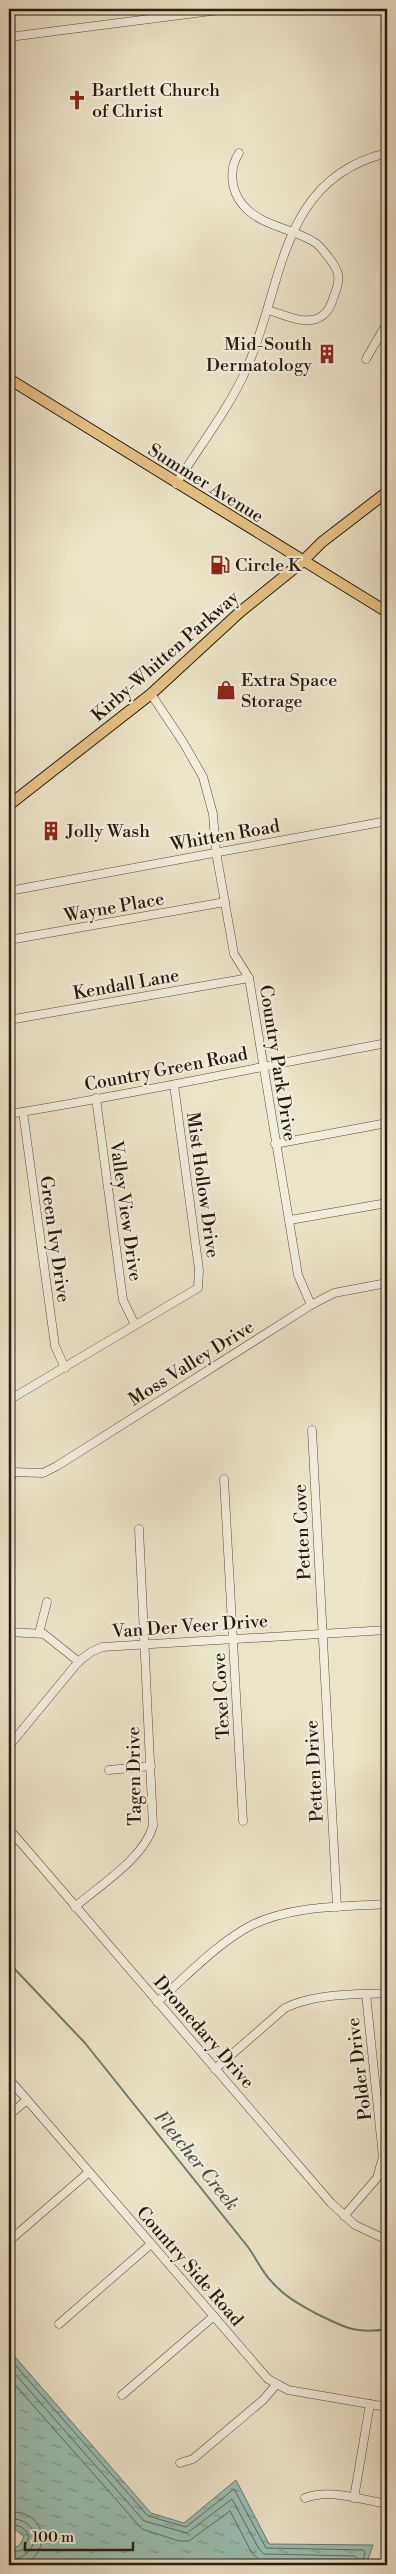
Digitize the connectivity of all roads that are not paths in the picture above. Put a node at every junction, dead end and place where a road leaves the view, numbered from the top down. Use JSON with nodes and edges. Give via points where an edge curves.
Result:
{"nodes":[{"id":1,"x":227,"y":9,"type":"edge"},
{"id":2,"x":9,"y":37,"type":"edge"},
{"id":3,"x":239,"y":153,"type":"dead end"},
{"id":4,"x":387,"y":153,"type":"edge"},
{"id":5,"x":292,"y":232,"type":"junction"},
{"id":6,"x":268,"y":310,"type":"junction"},
{"id":7,"x":387,"y":323,"type":"edge"},
{"id":8,"x":366,"y":359,"type":"dead end"},
{"id":9,"x":9,"y":378,"type":"edge"},
{"id":10,"x":176,"y":484,"type":"junction"},
{"id":11,"x":387,"y":492,"type":"edge"},
{"id":12,"x":302,"y":562,"type":"junction"},
{"id":13,"x":387,"y":612,"type":"edge"},
{"id":14,"x":151,"y":694,"type":"junction"},
{"id":15,"x":9,"y":805,"type":"edge"},
{"id":16,"x":387,"y":821,"type":"edge"},
{"id":17,"x":216,"y":852,"type":"junction"},
{"id":18,"x":9,"y":891,"type":"edge"},
{"id":19,"x":225,"y":902,"type":"junction"},
{"id":20,"x":9,"y":940,"type":"edge"},
{"id":21,"x":248,"y":978,"type":"junction"},
{"id":22,"x":9,"y":1020,"type":"edge"},
{"id":23,"x":387,"y":1043,"type":"edge"},
{"id":24,"x":264,"y":1065,"type":"junction"},
{"id":25,"x":174,"y":1086,"type":"junction"},
{"id":26,"x":96,"y":1098,"type":"junction"},
{"id":27,"x":23,"y":1112,"type":"junction"},
{"id":28,"x":9,"y":1114,"type":"edge"},
{"id":29,"x":387,"y":1123,"type":"edge"},
{"id":30,"x":275,"y":1144,"type":"junction"},
{"id":31,"x":387,"y":1203,"type":"edge"},
{"id":32,"x":290,"y":1220,"type":"junction"},
{"id":33,"x":387,"y":1283,"type":"edge"},
{"id":34,"x":311,"y":1305,"type":"junction"},
{"id":35,"x":135,"y":1325,"type":"junction"},
{"id":36,"x":65,"y":1368,"type":"junction"},
{"id":37,"x":9,"y":1400,"type":"edge"},
{"id":38,"x":312,"y":1430,"type":"dead end"},
{"id":39,"x":11,"y":1470,"type":"edge"},
{"id":40,"x":224,"y":1479,"type":"dead end"},
{"id":41,"x":9,"y":1482,"type":"edge"},
{"id":42,"x":139,"y":1529,"type":"dead end"},
{"id":43,"x":47,"y":1602,"type":"dead end"},
{"id":44,"x":387,"y":1630,"type":"edge"},
{"id":45,"x":9,"y":1632,"type":"edge"},
{"id":46,"x":39,"y":1633,"type":"junction"},
{"id":47,"x":322,"y":1633,"type":"junction"},
{"id":48,"x":233,"y":1638,"type":"junction"},
{"id":49,"x":145,"y":1643,"type":"junction"},
{"id":50,"x":79,"y":1662,"type":"junction"},
{"id":51,"x":12,"y":1736,"type":"edge"},
{"id":52,"x":9,"y":1746,"type":"edge"},
{"id":53,"x":151,"y":1766,"type":"junction"},
{"id":54,"x":109,"y":1770,"type":"dead end"},
{"id":55,"x":243,"y":1821,"type":"dead end"},
{"id":56,"x":9,"y":1829,"type":"edge"},
{"id":57,"x":387,"y":1904,"type":"edge"},
{"id":58,"x":76,"y":1907,"type":"junction"},
{"id":59,"x":337,"y":1907,"type":"junction"},
{"id":60,"x":387,"y":1993,"type":"edge"},
{"id":61,"x":366,"y":1994,"type":"junction"},
{"id":62,"x":157,"y":2002,"type":"junction"},
{"id":63,"x":215,"y":2069,"type":"junction"},
{"id":64,"x":9,"y":2079,"type":"edge"},
{"id":65,"x":27,"y":2100,"type":"junction"},
{"id":66,"x":9,"y":2115,"type":"edge"},
{"id":67,"x":89,"y":2172,"type":"junction"},
{"id":68,"x":344,"y":2216,"type":"junction"},
{"id":69,"x":387,"y":2240,"type":"edge"},
{"id":70,"x":9,"y":2241,"type":"edge"},
{"id":71,"x":151,"y":2244,"type":"junction"},
{"id":72,"x":214,"y":2316,"type":"junction"},
{"id":73,"x":59,"y":2324,"type":"dead end"},
{"id":74,"x":276,"y":2385,"type":"junction"},
{"id":75,"x":122,"y":2395,"type":"dead end"},
{"id":76,"x":370,"y":2404,"type":"junction"},
{"id":77,"x":387,"y":2407,"type":"edge"},
{"id":78,"x":180,"y":2462,"type":"dead end"},
{"id":79,"x":305,"y":2498,"type":"dead end"},
{"id":80,"x":354,"y":2498,"type":"junction"},
{"id":81,"x":387,"y":2504,"type":"edge"}],
"edges":[{"from":1,"to":2,"type":"street"},
{"from":3,"to":5,"type":"street","via":[[232,164],[232,176],[242,205],[255,216]]},
{"from":4,"to":5,"type":"street","via":[[361,161],[331,180],[312,198]]},
{"from":5,"to":6,"type":"street"},
{"from":5,"to":6,"type":"street","via":[[317,244],[335,265],[338,285],[330,308],[318,318],[301,320]]},
{"from":6,"to":10,"type":"street","via":[[245,372]]},
{"from":7,"to":8,"type":"street"},
{"from":9,"to":10,"type":"main road","name":"Summer Avenue"},
{"from":10,"to":12,"type":"main road","name":"Summer Avenue"},
{"from":11,"to":12,"type":"main road","name":"Kirby-Whitten Parkway","via":[[322,542]]},
{"from":12,"to":13,"type":"main road","name":"Summer Avenue"},
{"from":12,"to":14,"type":"main road","name":"Kirby-Whitten Parkway","via":[[240,612]]},
{"from":14,"to":15,"type":"main road","name":"Kirby-Whitten Parkway"},
{"from":14,"to":17,"type":"street","name":"Country Park Drive","via":[[203,777],[213,814]]},
{"from":16,"to":17,"type":"street","name":"Whitten Road"},
{"from":17,"to":18,"type":"street","name":"Whitten Road"},
{"from":17,"to":19,"type":"street","name":"Country Park Drive"},
{"from":19,"to":20,"type":"street","name":"Wayne Place"},
{"from":19,"to":21,"type":"street","name":"Country Park Drive","via":[[234,954]]},
{"from":21,"to":22,"type":"street","name":"Kendall Lane"},
{"from":21,"to":24,"type":"street","name":"Country Park Drive"},
{"from":23,"to":24,"type":"street","name":"Country Green Road"},
{"from":24,"to":25,"type":"street","name":"Country Green Road"},
{"from":24,"to":30,"type":"street","name":"Country Park Drive"},
{"from":25,"to":26,"type":"street","name":"Country Green Road"},
{"from":25,"to":35,"type":"street","name":"Mist Hollow Drive","via":[[199,1270],[198,1288]]},
{"from":26,"to":27,"type":"street","name":"Country Green Road"},
{"from":26,"to":35,"type":"street","name":"Valley View Drive","via":[[123,1300]]},
{"from":27,"to":28,"type":"street","name":"Country Green Road"},
{"from":27,"to":36,"type":"street","name":"Green Ivy Drive","via":[[55,1346]]},
{"from":29,"to":30,"type":"street"},
{"from":30,"to":32,"type":"street","name":"Country Park Drive"},
{"from":31,"to":32,"type":"street"},
{"from":32,"to":34,"type":"street","name":"Country Park Drive","via":[[298,1275]]},
{"from":33,"to":34,"type":"street","name":"Moss Valley Drive","via":[[334,1294]]},
{"from":34,"to":39,"type":"street","name":"Moss Valley Drive","via":[[57,1466],[43,1473]]},
{"from":35,"to":36,"type":"street"},
{"from":36,"to":37,"type":"street"},
{"from":38,"to":47,"type":"street","name":"Petten Cove"},
{"from":39,"to":41,"type":"street"},
{"from":40,"to":48,"type":"street","name":"Texel Cove"},
{"from":42,"to":49,"type":"street","name":"Tagen Drive"},
{"from":43,"to":46,"type":"street"},
{"from":44,"to":47,"type":"street","name":"Van Der Veer Drive"},
{"from":45,"to":46,"type":"street"},
{"from":46,"to":50,"type":"street","via":[[48,1636]]},
{"from":47,"to":48,"type":"street","name":"Van Der Veer Drive"},
{"from":47,"to":59,"type":"street","name":"Petten Drive"},
{"from":48,"to":49,"type":"street","name":"Van Der Veer Drive"},
{"from":48,"to":55,"type":"street","name":"Texel Cove"},
{"from":49,"to":50,"type":"street","name":"Van Der Veer Drive","via":[[102,1647]]},
{"from":49,"to":53,"type":"street","name":"Tagen Drive"},
{"from":50,"to":51,"type":"street","name":"Van Der Veer Drive"},
{"from":51,"to":52,"type":"street","name":"Van Der Veer Drive"},
{"from":53,"to":54,"type":"street"},
{"from":53,"to":58,"type":"street","name":"Tagen Drive","via":[[154,1819],[148,1839],[139,1852]]},
{"from":56,"to":58,"type":"street","name":"Dromedary Drive"},
{"from":57,"to":59,"type":"street"},
{"from":58,"to":62,"type":"street","name":"Dromedary Drive"},
{"from":59,"to":62,"type":"street","via":[[290,1912],[254,1925],[230,1939]]},
{"from":60,"to":61,"type":"street"},
{"from":61,"to":63,"type":"street","via":[[315,1998],[291,2006]]},
{"from":61,"to":68,"type":"street","name":"Polder Drive","via":[[383,2157],[377,2178]]},
{"from":62,"to":63,"type":"street","name":"Dromedary Drive"},
{"from":63,"to":68,"type":"street","name":"Dromedary Drive"},
{"from":64,"to":65,"type":"street","name":"Country Side Road"},
{"from":65,"to":66,"type":"street"},
{"from":65,"to":67,"type":"street","name":"Country Side Road"},
{"from":67,"to":70,"type":"street"},
{"from":67,"to":71,"type":"street","name":"Country Side Road"},
{"from":68,"to":69,"type":"street","name":"Dromedary Drive","via":[[366,2232]]},
{"from":71,"to":72,"type":"street","name":"Country Side Road"},
{"from":71,"to":73,"type":"street"},
{"from":72,"to":74,"type":"street","name":"Country Side Road"},
{"from":72,"to":75,"type":"street"},
{"from":74,"to":76,"type":"street","name":"Country Side Road","via":[[295,2392]]},
{"from":74,"to":78,"type":"street","via":[[263,2400],[193,2459]]},
{"from":76,"to":77,"type":"street","name":"Country Side Road"},
{"from":76,"to":80,"type":"street"},
{"from":79,"to":80,"type":"street","via":[[321,2494]]},
{"from":80,"to":81,"type":"street"}]}
